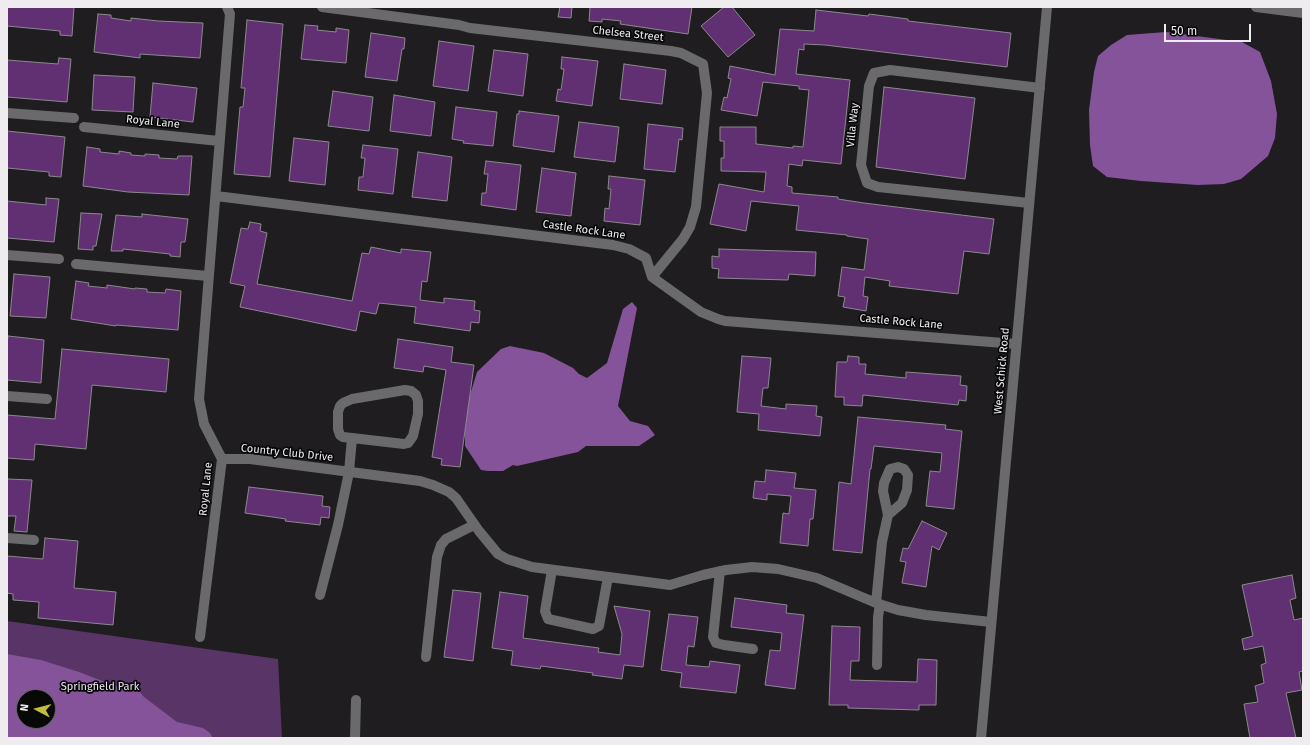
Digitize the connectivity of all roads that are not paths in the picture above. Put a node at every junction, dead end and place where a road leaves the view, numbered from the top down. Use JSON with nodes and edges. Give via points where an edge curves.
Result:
{"nodes":[{"id":1,"x":228,"y":7,"type":"edge"},
{"id":2,"x":322,"y":7,"type":"edge"},
{"id":3,"x":1047,"y":7,"type":"edge"},
{"id":4,"x":1256,"y":7,"type":"edge"},
{"id":5,"x":1303,"y":13,"type":"edge"},
{"id":6,"x":1040,"y":88,"type":"junction"},
{"id":7,"x":7,"y":113,"type":"edge"},
{"id":8,"x":74,"y":118,"type":"dead end"},
{"id":9,"x":84,"y":127,"type":"dead end"},
{"id":10,"x":219,"y":141,"type":"junction"},
{"id":11,"x":216,"y":196,"type":"junction"},
{"id":12,"x":1029,"y":203,"type":"junction"},
{"id":13,"x":7,"y":255,"type":"edge"},
{"id":14,"x":58,"y":259,"type":"dead end"},
{"id":15,"x":76,"y":264,"type":"dead end"},
{"id":16,"x":208,"y":276,"type":"junction"},
{"id":17,"x":652,"y":277,"type":"junction"},
{"id":18,"x":1016,"y":344,"type":"junction"},
{"id":19,"x":7,"y":396,"type":"edge"},
{"id":20,"x":46,"y":400,"type":"dead end"},
{"id":21,"x":352,"y":438,"type":"junction"},
{"id":22,"x":222,"y":459,"type":"junction"},
{"id":23,"x":349,"y":472,"type":"junction"},
{"id":24,"x":888,"y":515,"type":"dead end"},
{"id":25,"x":474,"y":525,"type":"junction"},
{"id":26,"x":7,"y":538,"type":"edge"},
{"id":27,"x":34,"y":540,"type":"dead end"},
{"id":28,"x":552,"y":570,"type":"junction"},
{"id":29,"x":720,"y":571,"type":"junction"},
{"id":30,"x":608,"y":577,"type":"junction"},
{"id":31,"x":320,"y":595,"type":"dead end"},
{"id":32,"x":878,"y":603,"type":"junction"},
{"id":33,"x":991,"y":622,"type":"junction"},
{"id":34,"x":200,"y":637,"type":"dead end"},
{"id":35,"x":753,"y":649,"type":"dead end"},
{"id":36,"x":426,"y":658,"type":"dead end"},
{"id":37,"x":877,"y":665,"type":"dead end"},
{"id":38,"x":356,"y":700,"type":"dead end"},
{"id":39,"x":355,"y":738,"type":"edge"},
{"id":40,"x":981,"y":738,"type":"edge"}],
"edges":[{"from":1,"to":10,"type":"street","name":"Royal Lane","via":[[230,14]]},
{"from":2,"to":17,"type":"street","name":"Chelsea Street","via":[[470,28],[671,51],[703,64],[707,94],[696,207],[683,239]]},
{"from":3,"to":6,"type":"street","name":"West Schick Road"},
{"from":4,"to":5,"type":"street"},
{"from":6,"to":12,"type":"street","name":"West Schick Road"},
{"from":6,"to":12,"type":"street","name":"Villa Way","via":[[890,70],[874,73],[869,86],[861,165],[867,183],[878,187]]},
{"from":7,"to":8,"type":"street"},
{"from":9,"to":10,"type":"street","name":"Royal Lane"},
{"from":10,"to":11,"type":"street","name":"Royal Lane"},
{"from":11,"to":16,"type":"street","name":"Royal Lane"},
{"from":11,"to":17,"type":"street","name":"Castle Rock Lane","via":[[613,245],[630,249],[646,258]]},
{"from":12,"to":18,"type":"street","name":"West Schick Road"},
{"from":13,"to":14,"type":"street"},
{"from":15,"to":16,"type":"street"},
{"from":16,"to":22,"type":"street","name":"Royal Lane","via":[[199,399],[204,424]]},
{"from":17,"to":18,"type":"street","name":"Castle Rock Lane","via":[[701,312],[725,321]]},
{"from":18,"to":33,"type":"street","name":"West Schick Road"},
{"from":19,"to":20,"type":"street"},
{"from":21,"to":21,"type":"street","name":"Country Club Drive","via":[[408,443],[413,436],[418,414],[416,395],[410,390],[405,390],[352,399],[343,403],[338,412],[338,429],[343,438]]},
{"from":21,"to":23,"type":"street"},
{"from":22,"to":23,"type":"street","name":"Country Club Drive","via":[[250,459]]},
{"from":22,"to":34,"type":"street","name":"Royal Lane"},
{"from":23,"to":25,"type":"street","name":"Country Club Drive","via":[[433,485],[456,498]]},
{"from":23,"to":31,"type":"street"},
{"from":24,"to":32,"type":"street","via":[[882,542]]},
{"from":25,"to":28,"type":"street","name":"Country Club Drive","via":[[498,554],[520,564]]},
{"from":25,"to":36,"type":"street","via":[[446,539],[441,545],[437,557]]},
{"from":26,"to":27,"type":"street"},
{"from":28,"to":30,"type":"street","name":"Country Club Drive"},
{"from":28,"to":30,"type":"street","via":[[545,611],[548,619],[593,629],[600,626]]},
{"from":29,"to":30,"type":"street","name":"Country Club Drive","via":[[670,585]]},
{"from":29,"to":32,"type":"street","name":"Country Club Drive","via":[[778,569],[817,578]]},
{"from":29,"to":35,"type":"street","via":[[713,637],[716,642],[724,645]]},
{"from":32,"to":33,"type":"street","name":"Country Club Drive","via":[[926,615]]},
{"from":32,"to":37,"type":"street"},
{"from":33,"to":40,"type":"street","name":"West Schick Road"},
{"from":38,"to":39,"type":"street"}]}
